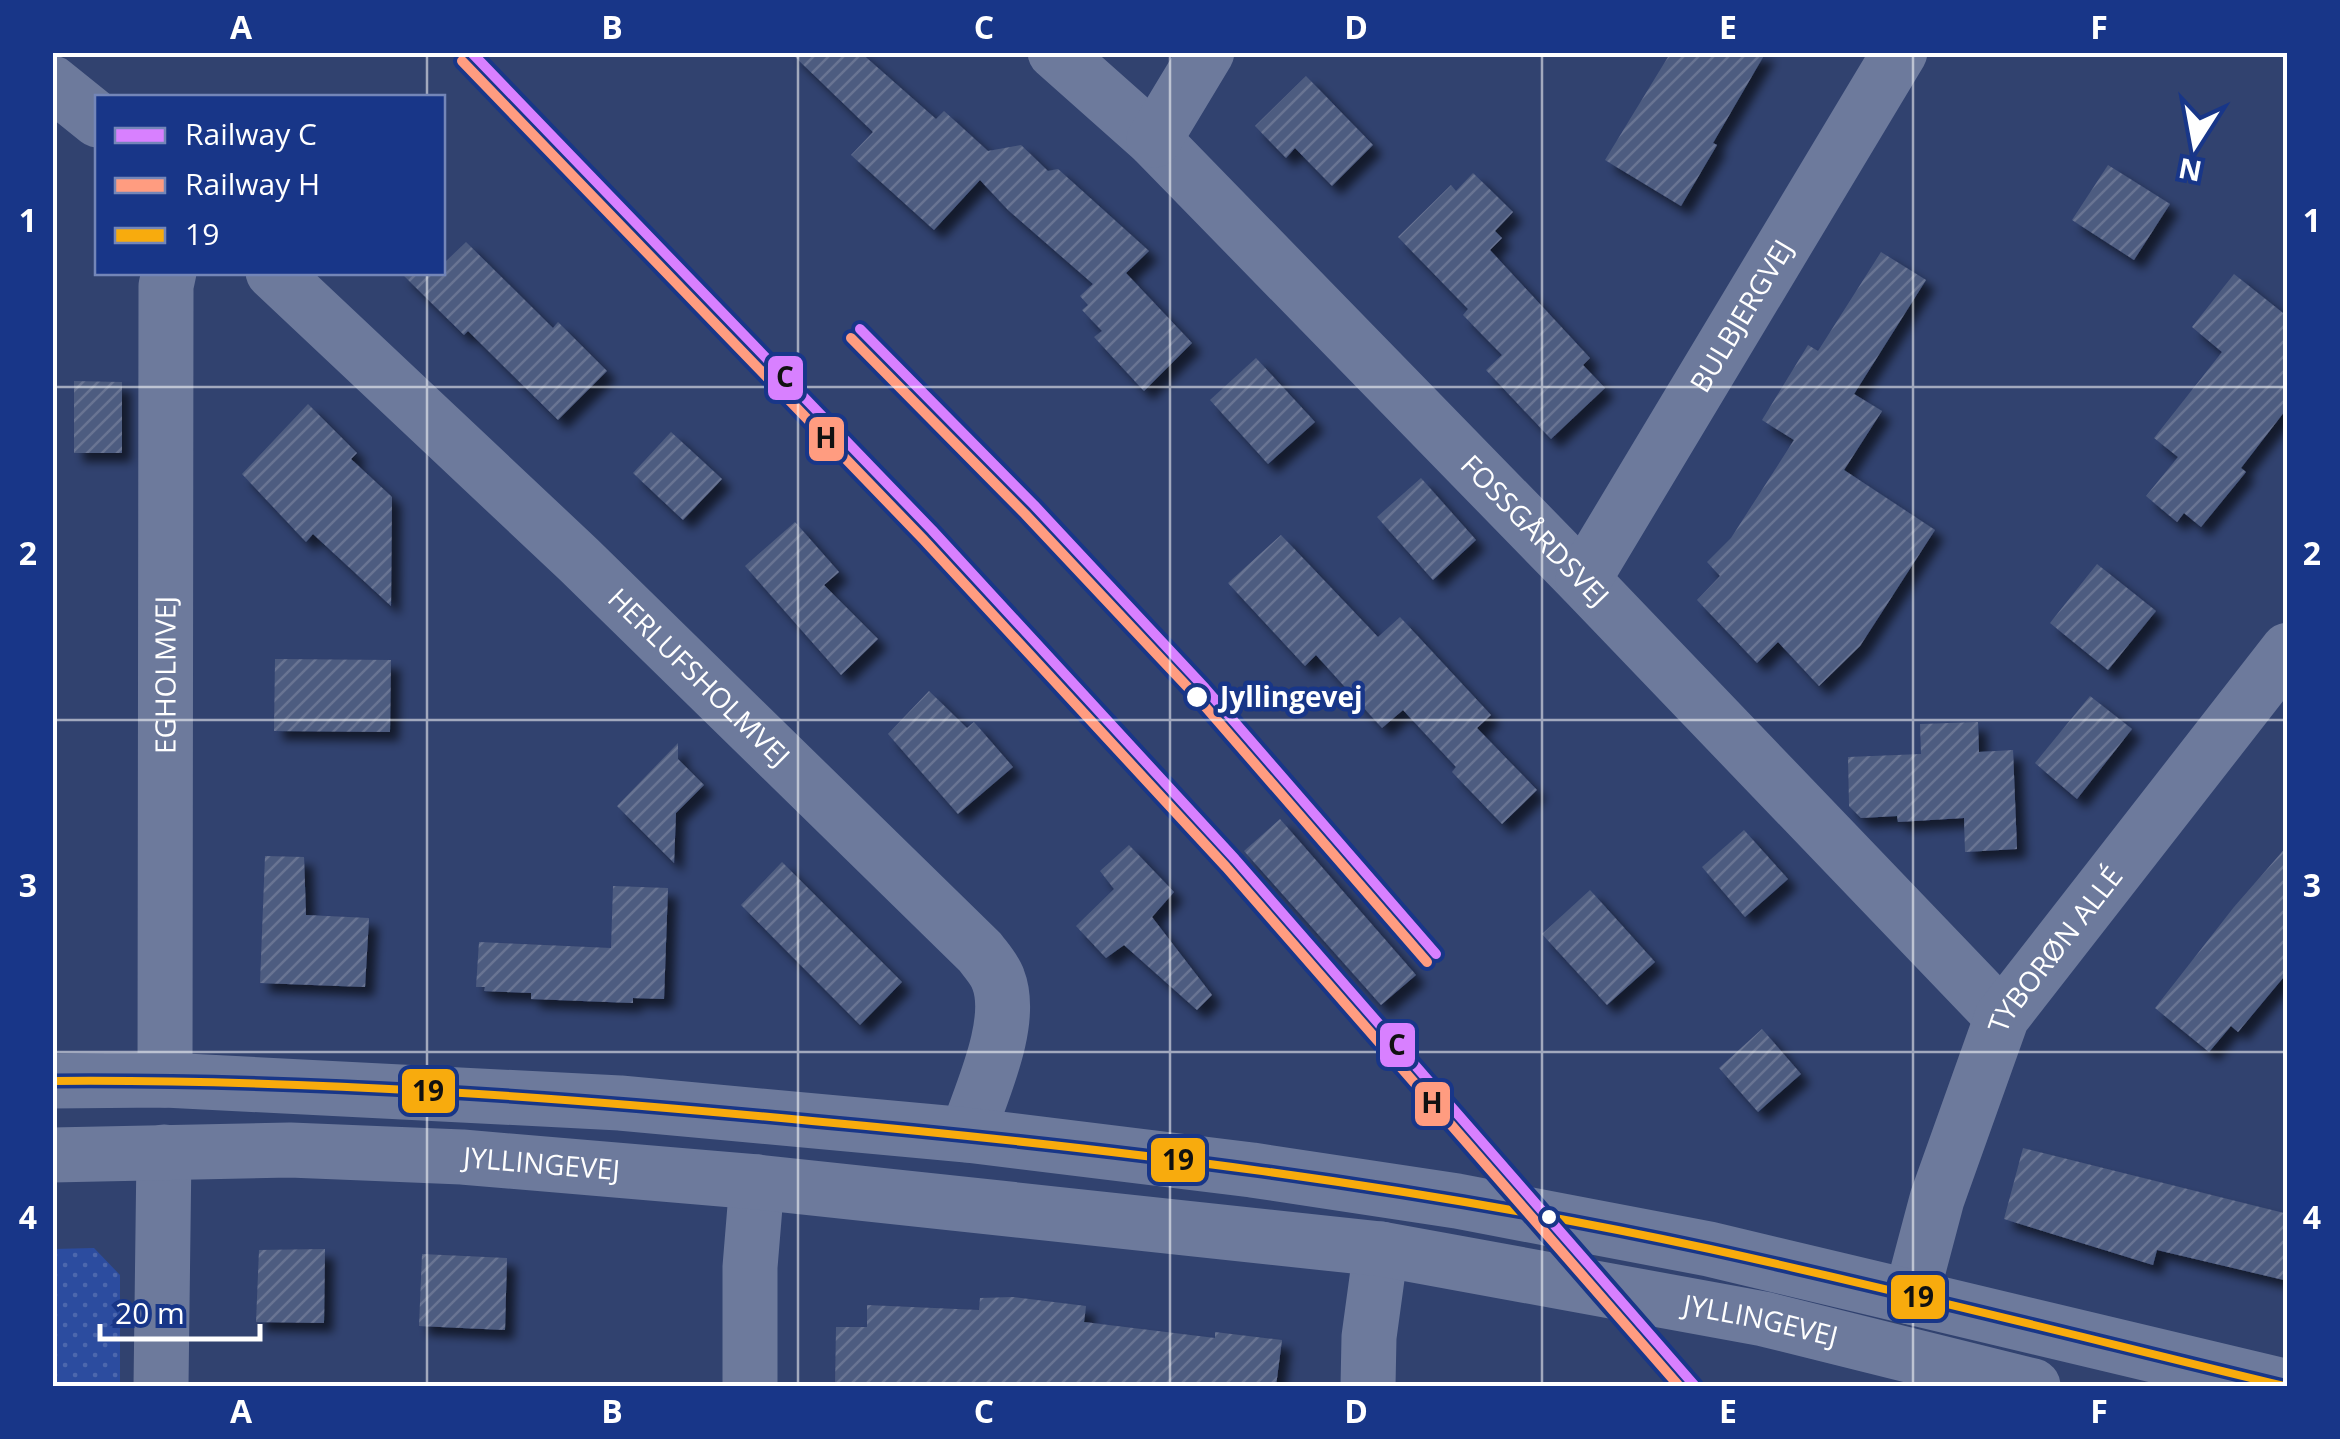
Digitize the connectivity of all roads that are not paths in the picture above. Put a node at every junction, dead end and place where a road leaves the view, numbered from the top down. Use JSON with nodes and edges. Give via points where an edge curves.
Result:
{"nodes":[{"id":1,"x":1055,"y":52,"type":"edge"},
{"id":2,"x":1207,"y":52,"type":"edge"},
{"id":3,"x":1900,"y":52,"type":"edge"},
{"id":4,"x":52,"y":83,"type":"edge"},
{"id":5,"x":95,"y":118,"type":"edge"},
{"id":6,"x":1154,"y":140,"type":"junction"},
{"id":7,"x":168,"y":275,"type":"edge"},
{"id":8,"x":276,"y":275,"type":"edge"},
{"id":9,"x":1583,"y":580,"type":"junction"},
{"id":10,"x":2288,"y":650,"type":"edge"},
{"id":11,"x":2002,"y":1017,"type":"junction"},
{"id":12,"x":166,"y":1080,"type":"junction"},
{"id":13,"x":52,"y":1081,"type":"edge"},
{"id":14,"x":966,"y":1135,"type":"junction"},
{"id":15,"x":164,"y":1152,"type":"junction"},
{"id":16,"x":52,"y":1155,"type":"edge"},
{"id":17,"x":758,"y":1182,"type":"junction"},
{"id":18,"x":1381,"y":1250,"type":"junction"},
{"id":19,"x":1911,"y":1297,"type":"junction"},
{"id":20,"x":161,"y":1386,"type":"edge"},
{"id":21,"x":750,"y":1386,"type":"edge"},
{"id":22,"x":1368,"y":1386,"type":"edge"},
{"id":23,"x":2033,"y":1386,"type":"edge"},
{"id":24,"x":2284,"y":1386,"type":"edge"}],
"edges":[{"from":1,"to":6,"type":"street","name":"FOSSGÅRDSVEJ"},
{"from":2,"to":6,"type":"street"},
{"from":3,"to":9,"type":"street","name":"BULBJERGVEJ"},
{"from":4,"to":5,"type":"street"},
{"from":6,"to":9,"type":"street","name":"FOSSGÅRDSVEJ"},
{"from":7,"to":12,"type":"street","name":"EGHOLMVEJ"},
{"from":8,"to":14,"type":"street","name":"HERLUFSHOLMVEJ","via":[[580,560],[980,952],[998,979],[1003,1010]]},
{"from":9,"to":11,"type":"street","name":"FOSSGÅRDSVEJ"},
{"from":10,"to":11,"type":"street","name":"TYBORØN ALLÉ"},
{"from":11,"to":19,"type":"street","name":"TYBORØN ALLÉ","via":[[1937,1199]]},
{"from":12,"to":13,"type":"street","name":"JYLLINGEVEJ"},
{"from":12,"to":14,"type":"street","name":"JYLLINGEVEJ","via":[[620,1103]]},
{"from":14,"to":19,"type":"street","name":"JYLLINGEVEJ","via":[[1457,1201],[1710,1248]]},
{"from":15,"to":16,"type":"street","name":"JYLLINGEVEJ"},
{"from":15,"to":17,"type":"street","name":"JYLLINGEVEJ","via":[[462,1157]]},
{"from":15,"to":20,"type":"street"},
{"from":17,"to":18,"type":"street","name":"JYLLINGEVEJ"},
{"from":17,"to":21,"type":"street"},
{"from":18,"to":22,"type":"street"},
{"from":18,"to":23,"type":"street","name":"JYLLINGEVEJ","via":[[1764,1318]]},
{"from":19,"to":24,"type":"street","name":"JYLLINGEVEJ"}]}
